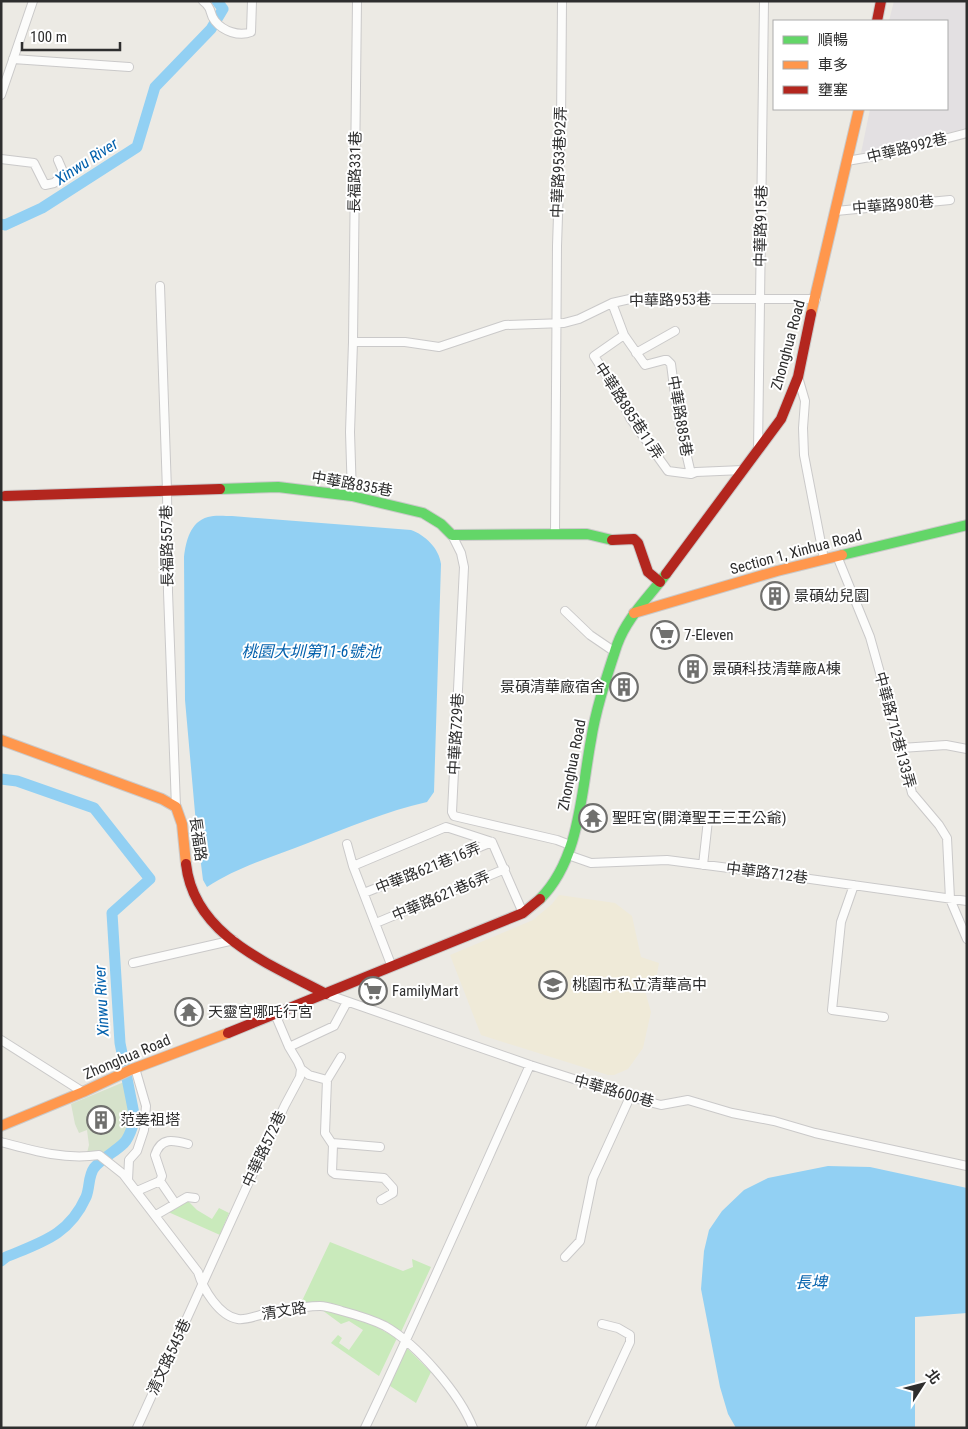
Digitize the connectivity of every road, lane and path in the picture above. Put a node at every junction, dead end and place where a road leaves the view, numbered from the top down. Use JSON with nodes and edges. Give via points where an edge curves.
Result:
{"nodes":[{"id":1,"x":34,"y":1,"type":"edge"},
{"id":2,"x":202,"y":1,"type":"edge"},
{"id":3,"x":252,"y":1,"type":"edge"},
{"id":4,"x":357,"y":1,"type":"edge"},
{"id":5,"x":562,"y":1,"type":"edge"},
{"id":6,"x":764,"y":1,"type":"edge"},
{"id":7,"x":881,"y":1,"type":"edge"},
{"id":8,"x":877,"y":20,"type":"edge"},
{"id":9,"x":13,"y":59,"type":"junction"},
{"id":10,"x":129,"y":67,"type":"dead end"},
{"id":11,"x":1,"y":95,"type":"edge"},
{"id":12,"x":859,"y":110,"type":"edge"},
{"id":13,"x":967,"y":133,"type":"edge"},
{"id":14,"x":1,"y":159,"type":"edge"},
{"id":15,"x":58,"y":160,"type":"dead end"},
{"id":16,"x":847,"y":161,"type":"junction"},
{"id":17,"x":950,"y":200,"type":"dead end"},
{"id":18,"x":836,"y":211,"type":"junction"},
{"id":19,"x":160,"y":286,"type":"dead end"},
{"id":20,"x":760,"y":299,"type":"junction"},
{"id":21,"x":816,"y":300,"type":"junction"},
{"id":22,"x":612,"y":303,"type":"junction"},
{"id":23,"x":556,"y":323,"type":"junction"},
{"id":24,"x":675,"y":331,"type":"dead end"},
{"id":25,"x":624,"y":335,"type":"junction"},
{"id":26,"x":352,"y":342,"type":"junction"},
{"id":27,"x":636,"y":353,"type":"junction"},
{"id":28,"x":798,"y":377,"type":"junction"},
{"id":29,"x":758,"y":451,"type":"junction"},
{"id":30,"x":743,"y":470,"type":"junction"},
{"id":31,"x":691,"y":474,"type":"junction"},
{"id":32,"x":167,"y":491,"type":"junction"},
{"id":33,"x":5,"y":496,"type":"dead end"},
{"id":34,"x":352,"y":496,"type":"junction"},
{"id":35,"x":967,"y":525,"type":"edge"},
{"id":36,"x":555,"y":534,"type":"junction"},
{"id":37,"x":452,"y":535,"type":"junction"},
{"id":38,"x":836,"y":556,"type":"junction"},
{"id":39,"x":824,"y":559,"type":"junction"},
{"id":40,"x":660,"y":582,"type":"junction"},
{"id":41,"x":565,"y":611,"type":"dead end"},
{"id":42,"x":634,"y":613,"type":"junction"},
{"id":43,"x":615,"y":652,"type":"junction"},
{"id":44,"x":1,"y":740,"type":"edge"},
{"id":45,"x":901,"y":748,"type":"junction"},
{"id":46,"x":967,"y":749,"type":"edge"},
{"id":47,"x":176,"y":807,"type":"junction"},
{"id":48,"x":708,"y":820,"type":"dead end"},
{"id":49,"x":492,"y":842,"type":"junction"},
{"id":50,"x":347,"y":844,"type":"dead end"},
{"id":51,"x":569,"y":850,"type":"junction"},
{"id":52,"x":703,"y":865,"type":"junction"},
{"id":53,"x":353,"y":866,"type":"junction"},
{"id":54,"x":505,"y":870,"type":"junction"},
{"id":55,"x":854,"y":885,"type":"junction"},
{"id":56,"x":364,"y":894,"type":"junction"},
{"id":57,"x":950,"y":899,"type":"junction"},
{"id":58,"x":967,"y":901,"type":"edge"},
{"id":59,"x":523,"y":913,"type":"junction"},
{"id":60,"x":376,"y":923,"type":"junction"},
{"id":61,"x":967,"y":939,"type":"edge"},
{"id":62,"x":234,"y":940,"type":"junction"},
{"id":63,"x":133,"y":963,"type":"dead end"},
{"id":64,"x":392,"y":967,"type":"junction"},
{"id":65,"x":326,"y":994,"type":"junction"},
{"id":66,"x":347,"y":1002,"type":"junction"},
{"id":67,"x":275,"y":1014,"type":"junction"},
{"id":68,"x":884,"y":1017,"type":"dead end"},
{"id":69,"x":1,"y":1040,"type":"edge"},
{"id":70,"x":289,"y":1047,"type":"junction"},
{"id":71,"x":341,"y":1057,"type":"dead end"},
{"id":72,"x":530,"y":1066,"type":"junction"},
{"id":73,"x":301,"y":1069,"type":"junction"},
{"id":74,"x":128,"y":1071,"type":"junction"},
{"id":75,"x":328,"y":1080,"type":"junction"},
{"id":76,"x":82,"y":1092,"type":"junction"},
{"id":77,"x":630,"y":1097,"type":"junction"},
{"id":78,"x":1,"y":1126,"type":"edge"},
{"id":79,"x":1,"y":1142,"type":"edge"},
{"id":80,"x":332,"y":1143,"type":"junction"},
{"id":81,"x":188,"y":1144,"type":"dead end"},
{"id":82,"x":380,"y":1147,"type":"dead end"},
{"id":83,"x":967,"y":1166,"type":"edge"},
{"id":84,"x":128,"y":1180,"type":"junction"},
{"id":85,"x":160,"y":1181,"type":"junction"},
{"id":86,"x":137,"y":1191,"type":"junction"},
{"id":87,"x":195,"y":1198,"type":"dead end"},
{"id":88,"x":381,"y":1200,"type":"dead end"},
{"id":89,"x":175,"y":1203,"type":"junction"},
{"id":90,"x":156,"y":1215,"type":"junction"},
{"id":91,"x":565,"y":1257,"type":"dead end"},
{"id":92,"x":202,"y":1286,"type":"junction"},
{"id":93,"x":602,"y":1324,"type":"dead end"},
{"id":94,"x":406,"y":1342,"type":"junction"},
{"id":95,"x":137,"y":1428,"type":"edge"},
{"id":96,"x":365,"y":1428,"type":"edge"},
{"id":97,"x":473,"y":1428,"type":"edge"},
{"id":98,"x":590,"y":1428,"type":"edge"}],
"edges":[{"from":1,"to":9,"type":"street"},
{"from":2,"to":3,"type":"street","via":[[211,8],[215,20],[225,30],[241,34],[251,32]]},
{"from":4,"to":26,"type":"street","name":"長福路331巷"},
{"from":5,"to":23,"type":"street","name":"中華路953巷92弄"},
{"from":6,"to":20,"type":"street","name":"中華路915巷"},
{"from":7,"to":8,"type":"street"},
{"from":9,"to":10,"type":"street"},
{"from":9,"to":11,"type":"street"},
{"from":12,"to":16,"type":"street","name":"Zhonghua Road"},
{"from":13,"to":16,"type":"street","name":"中華路992巷"},
{"from":14,"to":15,"type":"street","via":[[34,163],[45,185],[54,183],[64,174]]},
{"from":16,"to":18,"type":"street","name":"Zhonghua Road"},
{"from":17,"to":18,"type":"street","name":"中華路980巷"},
{"from":18,"to":21,"type":"street","name":"Zhonghua Road"},
{"from":19,"to":32,"type":"street","name":"長福路557巷"},
{"from":20,"to":21,"type":"street","name":"中華路953巷"},
{"from":20,"to":22,"type":"street","name":"中華路953巷","via":[[630,298]]},
{"from":20,"to":29,"type":"street","name":"中華路915巷"},
{"from":21,"to":28,"type":"street","name":"Zhonghua Road"},
{"from":22,"to":23,"type":"street","name":"中華路953巷","via":[[579,319]]},
{"from":22,"to":25,"type":"street"},
{"from":23,"to":26,"type":"street","name":"中華路953巷","via":[[505,325],[439,347],[405,342]]},
{"from":23,"to":36,"type":"street","name":"中華路953巷92弄"},
{"from":24,"to":27,"type":"street"},
{"from":25,"to":27,"type":"street"},
{"from":25,"to":31,"type":"street","name":"中華路885巷11弄","via":[[594,356],[630,418],[668,472]]},
{"from":26,"to":34,"type":"street","name":"長福路331巷"},
{"from":27,"to":31,"type":"street","name":"中華路885巷","via":[[645,365],[664,360],[671,364],[678,418]]},
{"from":28,"to":29,"type":"street","name":"Zhonghua Road","via":[[781,419]]},
{"from":28,"to":39,"type":"street","via":[[805,401],[804,456]]},
{"from":29,"to":30,"type":"street","name":"Zhonghua Road"},
{"from":30,"to":31,"type":"street","name":"中華路885巷"},
{"from":30,"to":40,"type":"street","name":"Zhonghua Road"},
{"from":32,"to":33,"type":"street","name":"中華路835巷"},
{"from":32,"to":34,"type":"street","name":"中華路835巷","via":[[272,487]]},
{"from":32,"to":47,"type":"street","name":"長福路557巷"},
{"from":34,"to":37,"type":"street","name":"中華路835巷","via":[[423,513]]},
{"from":35,"to":38,"type":"street","name":"Section 1, Xinhua Road"},
{"from":36,"to":37,"type":"street"},
{"from":36,"to":40,"type":"street","via":[[634,539],[648,572]]},
{"from":37,"to":51,"type":"street","name":"中華路729巷","via":[[464,567],[452,812],[454,816],[557,840]]},
{"from":38,"to":39,"type":"street","name":"Section 1, Xinhua Road"},
{"from":38,"to":45,"type":"street","name":"中華路712巷133弄","via":[[870,637]]},
{"from":39,"to":42,"type":"street","name":"Section 1, Xinhua Road"},
{"from":40,"to":42,"type":"street","name":"Zhonghua Road"},
{"from":41,"to":43,"type":"street","via":[[590,635]]},
{"from":42,"to":43,"type":"street","name":"Zhonghua Road"},
{"from":43,"to":51,"type":"street","name":"Zhonghua Road","via":[[591,739],[584,791]]},
{"from":44,"to":47,"type":"street","name":"長福路"},
{"from":45,"to":46,"type":"street","via":[[946,745]]},
{"from":45,"to":57,"type":"street","name":"中華路712巷133弄","via":[[912,793],[946,838]]},
{"from":47,"to":62,"type":"street","name":"長福路","via":[[183,824],[188,879],[198,902],[209,919]]},
{"from":48,"to":52,"type":"street"},
{"from":49,"to":53,"type":"street","via":[[446,827]]},
{"from":49,"to":54,"type":"street"},
{"from":49,"to":56,"type":"street","name":"中華路621巷16弄"},
{"from":50,"to":53,"type":"street"},
{"from":51,"to":52,"type":"street","name":"中華路712巷","via":[[591,863],[667,860]]},
{"from":51,"to":59,"type":"street","name":"Zhonghua Road","via":[[554,883]]},
{"from":52,"to":55,"type":"street","name":"中華路712巷"},
{"from":53,"to":56,"type":"street"},
{"from":54,"to":59,"type":"street"},
{"from":54,"to":60,"type":"street","name":"中華路621巷6弄"},
{"from":55,"to":57,"type":"street","name":"中華路712巷"},
{"from":55,"to":68,"type":"street","via":[[841,922],[832,1010]]},
{"from":56,"to":60,"type":"street"},
{"from":57,"to":58,"type":"street","name":"中華路712巷"},
{"from":57,"to":61,"type":"street","name":"中華路712巷133弄"},
{"from":59,"to":64,"type":"street","name":"Zhonghua Road"},
{"from":60,"to":64,"type":"street"},
{"from":62,"to":63,"type":"street"},
{"from":62,"to":65,"type":"street","name":"長福路"},
{"from":64,"to":65,"type":"street","name":"Zhonghua Road"},
{"from":65,"to":66,"type":"street","name":"中華路600巷"},
{"from":65,"to":67,"type":"street","name":"Zhonghua Road"},
{"from":66,"to":70,"type":"street","via":[[334,1026]]},
{"from":66,"to":72,"type":"street","name":"中華路600巷"},
{"from":67,"to":70,"type":"street"},
{"from":67,"to":74,"type":"street","name":"Zhonghua Road"},
{"from":69,"to":76,"type":"street"},
{"from":70,"to":73,"type":"street"},
{"from":71,"to":75,"type":"street"},
{"from":72,"to":77,"type":"street","name":"中華路600巷"},
{"from":72,"to":94,"type":"street"},
{"from":73,"to":75,"type":"street"},
{"from":73,"to":92,"type":"street","name":"中華路572巷","via":[[300,1078],[276,1123]]},
{"from":74,"to":76,"type":"street","name":"Zhonghua Road"},
{"from":74,"to":84,"type":"street","via":[[146,1106],[144,1130],[137,1151],[129,1160]]},
{"from":75,"to":80,"type":"street","via":[[326,1133]]},
{"from":76,"to":78,"type":"street","name":"Zhonghua Road"},
{"from":77,"to":83,"type":"street","name":"中華路600巷","via":[[661,1105],[688,1100],[815,1133]]},
{"from":77,"to":91,"type":"street","via":[[593,1178],[580,1241]]},
{"from":79,"to":84,"type":"street","name":"清文路","via":[[45,1154],[99,1155]]},
{"from":80,"to":82,"type":"street"},
{"from":80,"to":88,"type":"street","via":[[332,1172],[384,1178],[393,1188],[393,1193]]},
{"from":81,"to":85,"type":"street","via":[[173,1140],[160,1145],[155,1155],[162,1176]]},
{"from":84,"to":86,"type":"street","name":"清文路"},
{"from":85,"to":86,"type":"street"},
{"from":85,"to":89,"type":"street"},
{"from":86,"to":90,"type":"street","name":"清文路"},
{"from":87,"to":89,"type":"street","via":[[186,1197]]},
{"from":89,"to":90,"type":"street"},
{"from":90,"to":92,"type":"street","name":"清文路","via":[[198,1272]]},
{"from":92,"to":94,"type":"street","name":"清文路","via":[[229,1316],[240,1319],[322,1306],[366,1318],[386,1327]]},
{"from":92,"to":95,"type":"street","name":"清文路545巷"},
{"from":93,"to":98,"type":"street","via":[[630,1335],[630,1342]]},
{"from":94,"to":96,"type":"street"},
{"from":94,"to":97,"type":"street","name":"清文路","via":[[443,1379],[462,1404]]}]}
